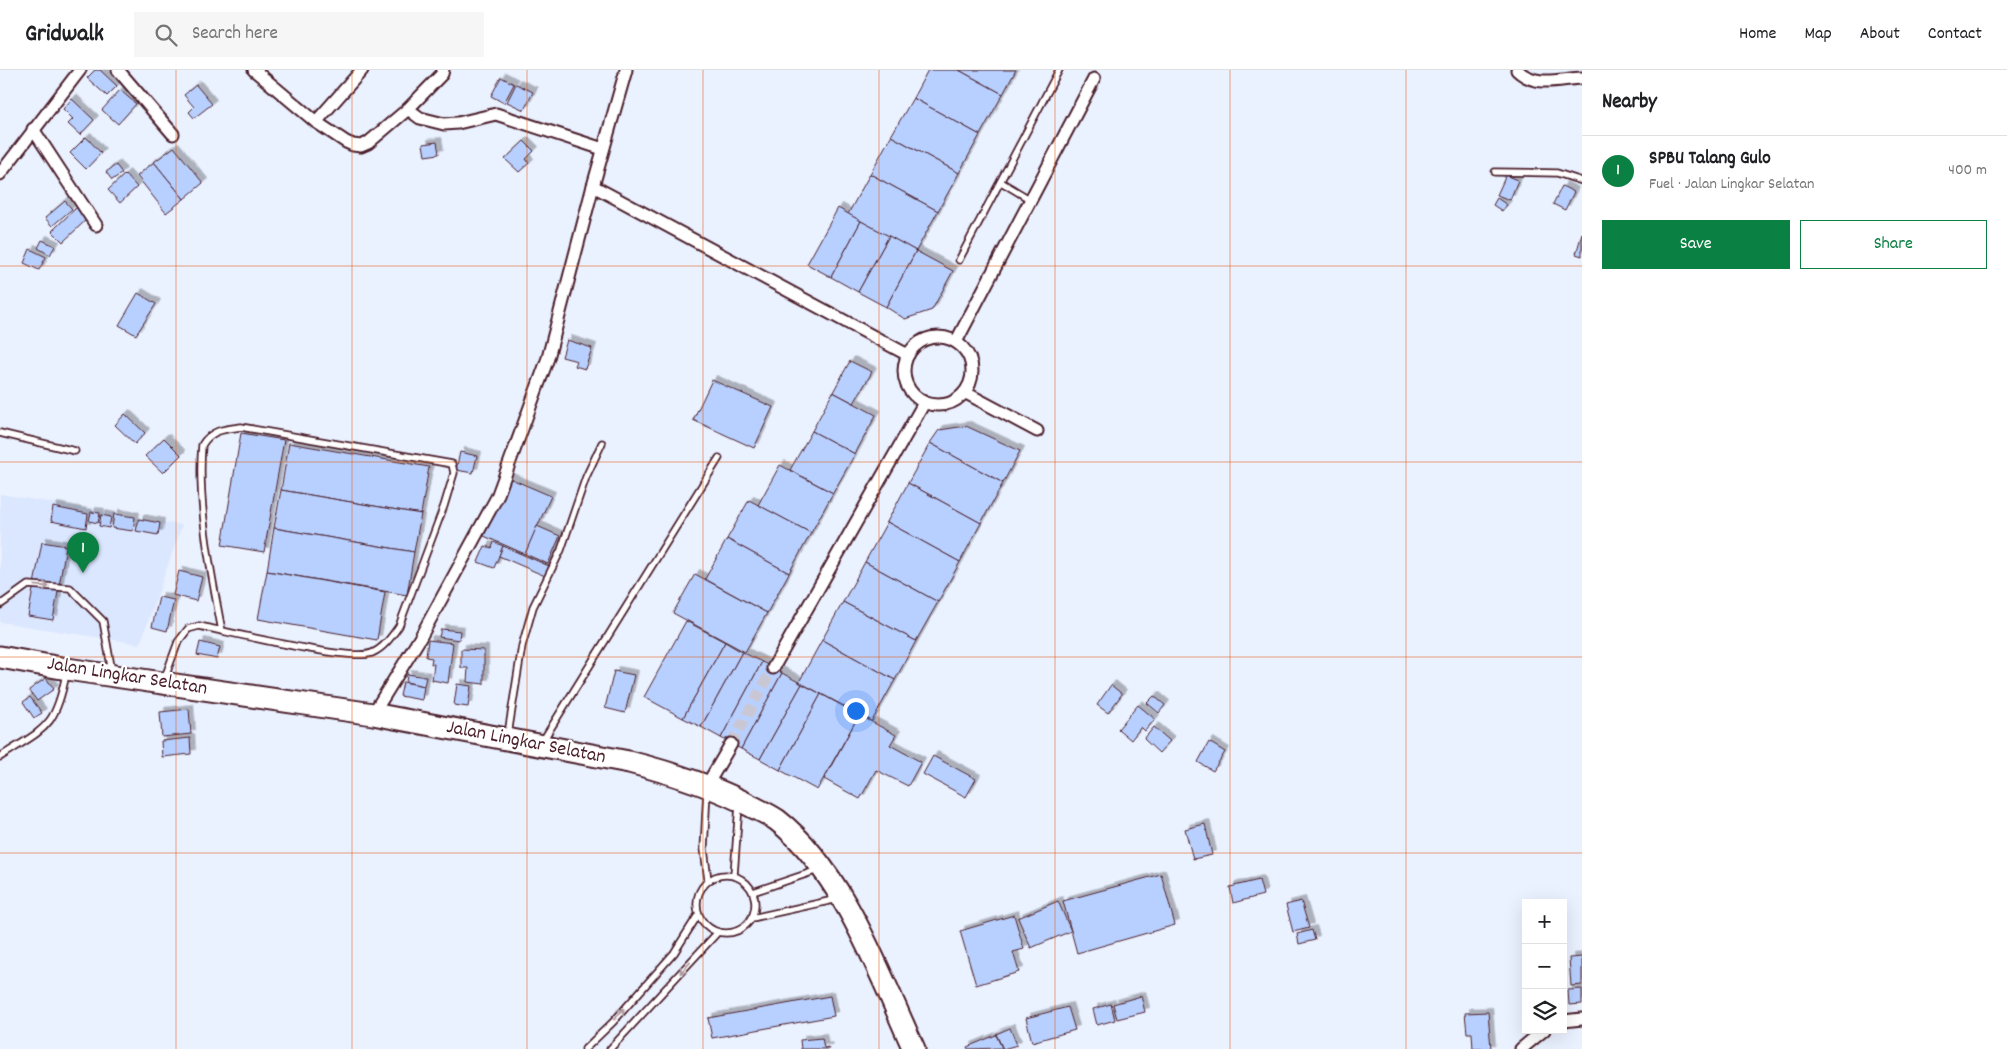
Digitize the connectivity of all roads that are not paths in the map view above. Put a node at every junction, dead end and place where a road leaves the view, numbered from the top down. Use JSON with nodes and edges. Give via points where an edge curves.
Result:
{"nodes":[{"id":1,"x":80,"y":70,"type":"edge"},
{"id":2,"x":118,"y":70,"type":"edge"},
{"id":3,"x":254,"y":70,"type":"edge"},
{"id":4,"x":362,"y":70,"type":"edge"},
{"id":5,"x":443,"y":70,"type":"edge"},
{"id":6,"x":626,"y":70,"type":"edge"},
{"id":7,"x":1060,"y":70,"type":"edge"},
{"id":8,"x":1517,"y":70,"type":"edge"},
{"id":9,"x":1582,"y":78,"type":"edge"},
{"id":10,"x":1094,"y":79,"type":"dead end"},
{"id":11,"x":408,"y":109,"type":"junction"},
{"id":12,"x":316,"y":122,"type":"junction"},
{"id":13,"x":34,"y":129,"type":"junction"},
{"id":14,"x":172,"y":134,"type":"dead end"},
{"id":15,"x":604,"y":150,"type":"junction"},
{"id":16,"x":1495,"y":172,"type":"dead end"},
{"id":17,"x":0,"y":174,"type":"edge"},
{"id":18,"x":1582,"y":181,"type":"edge"},
{"id":19,"x":1001,"y":182,"type":"junction"},
{"id":20,"x":593,"y":186,"type":"junction"},
{"id":21,"x":1031,"y":200,"type":"junction"},
{"id":22,"x":96,"y":225,"type":"dead end"},
{"id":23,"x":959,"y":260,"type":"dead end"},
{"id":24,"x":956,"y":342,"type":"junction"},
{"id":25,"x":908,"y":355,"type":"junction"},
{"id":26,"x":966,"y":393,"type":"junction"},
{"id":27,"x":924,"y":403,"type":"junction"},
{"id":28,"x":1037,"y":431,"type":"dead end"},
{"id":29,"x":0,"y":433,"type":"edge"},
{"id":30,"x":602,"y":443,"type":"dead end"},
{"id":31,"x":75,"y":451,"type":"dead end"},
{"id":32,"x":719,"y":458,"type":"dead end"},
{"id":33,"x":0,"y":605,"type":"edge"},
{"id":34,"x":222,"y":631,"type":"junction"},
{"id":35,"x":0,"y":658,"type":"edge"},
{"id":36,"x":773,"y":668,"type":"tunnel mouth"},
{"id":37,"x":67,"y":669,"type":"junction"},
{"id":38,"x":112,"y":676,"type":"junction"},
{"id":39,"x":163,"y":683,"type":"junction"},
{"id":40,"x":373,"y":714,"type":"junction"},
{"id":41,"x":507,"y":739,"type":"junction"},
{"id":42,"x":731,"y":744,"type":"tunnel mouth"},
{"id":43,"x":539,"y":746,"type":"junction"},
{"id":44,"x":0,"y":757,"type":"edge"},
{"id":45,"x":707,"y":785,"type":"junction"},
{"id":46,"x":739,"y":800,"type":"junction"},
{"id":47,"x":822,"y":868,"type":"junction"},
{"id":48,"x":734,"y":875,"type":"junction"},
{"id":49,"x":708,"y":880,"type":"junction"},
{"id":50,"x":753,"y":892,"type":"junction"},
{"id":51,"x":841,"y":898,"type":"junction"},
{"id":52,"x":698,"y":915,"type":"junction"},
{"id":53,"x":752,"y":918,"type":"junction"},
{"id":54,"x":718,"y":932,"type":"junction"},
{"id":55,"x":1582,"y":1019,"type":"edge"},
{"id":56,"x":1567,"y":1021,"type":"edge"},
{"id":57,"x":1539,"y":1034,"type":"edge"},
{"id":58,"x":585,"y":1049,"type":"edge"},
{"id":59,"x":610,"y":1049,"type":"edge"},
{"id":60,"x":914,"y":1049,"type":"edge"},
{"id":61,"x":1521,"y":1049,"type":"edge"}],
"edges":[{"from":1,"to":13,"type":"street"},
{"from":2,"to":14,"type":"street"},
{"from":3,"to":12,"type":"street"},
{"from":4,"to":12,"type":"street"},
{"from":5,"to":11,"type":"street"},
{"from":6,"to":15,"type":"street"},
{"from":7,"to":19,"type":"lane"},
{"from":8,"to":9,"type":"street","via":[[1525,78],[1535,81]]},
{"from":10,"to":21,"type":"street"},
{"from":11,"to":12,"type":"street","via":[[361,146],[353,145]]},
{"from":11,"to":15,"type":"street","via":[[420,118],[444,124],[458,124],[496,114]]},
{"from":13,"to":17,"type":"street"},
{"from":13,"to":22,"type":"street"},
{"from":15,"to":20,"type":"street"},
{"from":16,"to":18,"type":"lane","via":[[1557,173]]},
{"from":19,"to":21,"type":"lane"},
{"from":19,"to":23,"type":"lane"},
{"from":20,"to":25,"type":"street"},
{"from":20,"to":40,"type":"street","via":[[548,358],[496,497],[420,638]]},
{"from":21,"to":24,"type":"street"},
{"from":24,"to":25,"type":"street","via":[[941,337],[926,339],[914,346]]},
{"from":24,"to":26,"type":"street","via":[[967,350],[972,361],[973,378]]},
{"from":25,"to":27,"type":"street","via":[[905,379],[910,391]]},
{"from":26,"to":27,"type":"street","via":[[954,402],[939,406]]},
{"from":26,"to":28,"type":"street"},
{"from":27,"to":36,"type":"street"},
{"from":29,"to":31,"type":"lane"},
{"from":30,"to":41,"type":"lane","via":[[586,477],[561,550],[533,607],[522,646]]},
{"from":32,"to":43,"type":"lane"},
{"from":33,"to":38,"type":"lane","one_way":true,"via":[[28,585],[70,588],[103,621]]},
{"from":34,"to":34,"type":"lane","via":[[202,497],[202,445],[212,433],[240,427],[452,464],[454,473],[444,506],[399,626],[386,643],[372,653],[357,656]]},
{"from":34,"to":39,"type":"lane","via":[[200,626],[188,629],[178,642]]},
{"from":35,"to":37,"type":"highway","name":"Jalan Lingkar Selatan"},
{"from":37,"to":38,"type":"highway","name":"Jalan Lingkar Selatan"},
{"from":37,"to":44,"type":"lane","via":[[54,716],[41,731]]},
{"from":38,"to":39,"type":"highway","name":"Jalan Lingkar Selatan"},
{"from":39,"to":40,"type":"highway","name":"Jalan Lingkar Selatan"},
{"from":40,"to":41,"type":"highway","name":"Jalan Lingkar Selatan"},
{"from":41,"to":43,"type":"highway","name":"Jalan Lingkar Selatan"},
{"from":42,"to":45,"type":"street"},
{"from":43,"to":45,"type":"highway","name":"Jalan Lingkar Selatan","via":[[629,762]]},
{"from":45,"to":46,"type":"highway","name":"Jalan Lingkar Selatan"},
{"from":45,"to":49,"type":"lane","via":[[704,849]]},
{"from":46,"to":47,"type":"highway","name":"Jalan Lingkar Selatan","via":[[776,819],[803,844]]},
{"from":46,"to":48,"type":"lane"},
{"from":47,"to":50,"type":"lane"},
{"from":47,"to":51,"type":"highway","name":"Jalan Lingkar Selatan"},
{"from":48,"to":49,"type":"lane","via":[[720,874]]},
{"from":48,"to":50,"type":"lane","via":[[745,881]]},
{"from":49,"to":52,"type":"lane","via":[[699,890],[696,902]]},
{"from":50,"to":53,"type":"lane","via":[[756,905]]},
{"from":51,"to":53,"type":"lane"},
{"from":51,"to":60,"type":"highway","name":"Jalan Lingkar Selatan","via":[[862,935]]},
{"from":52,"to":54,"type":"lane","via":[[706,926]]},
{"from":58,"to":52,"type":"lane","one_way":true,"via":[[674,953]]},
{"from":53,"to":54,"type":"lane","via":[[743,928],[731,933]]},
{"from":54,"to":59,"type":"lane","one_way":true},
{"from":55,"to":56,"type":"street"},
{"from":57,"to":61,"type":"street"}]}
